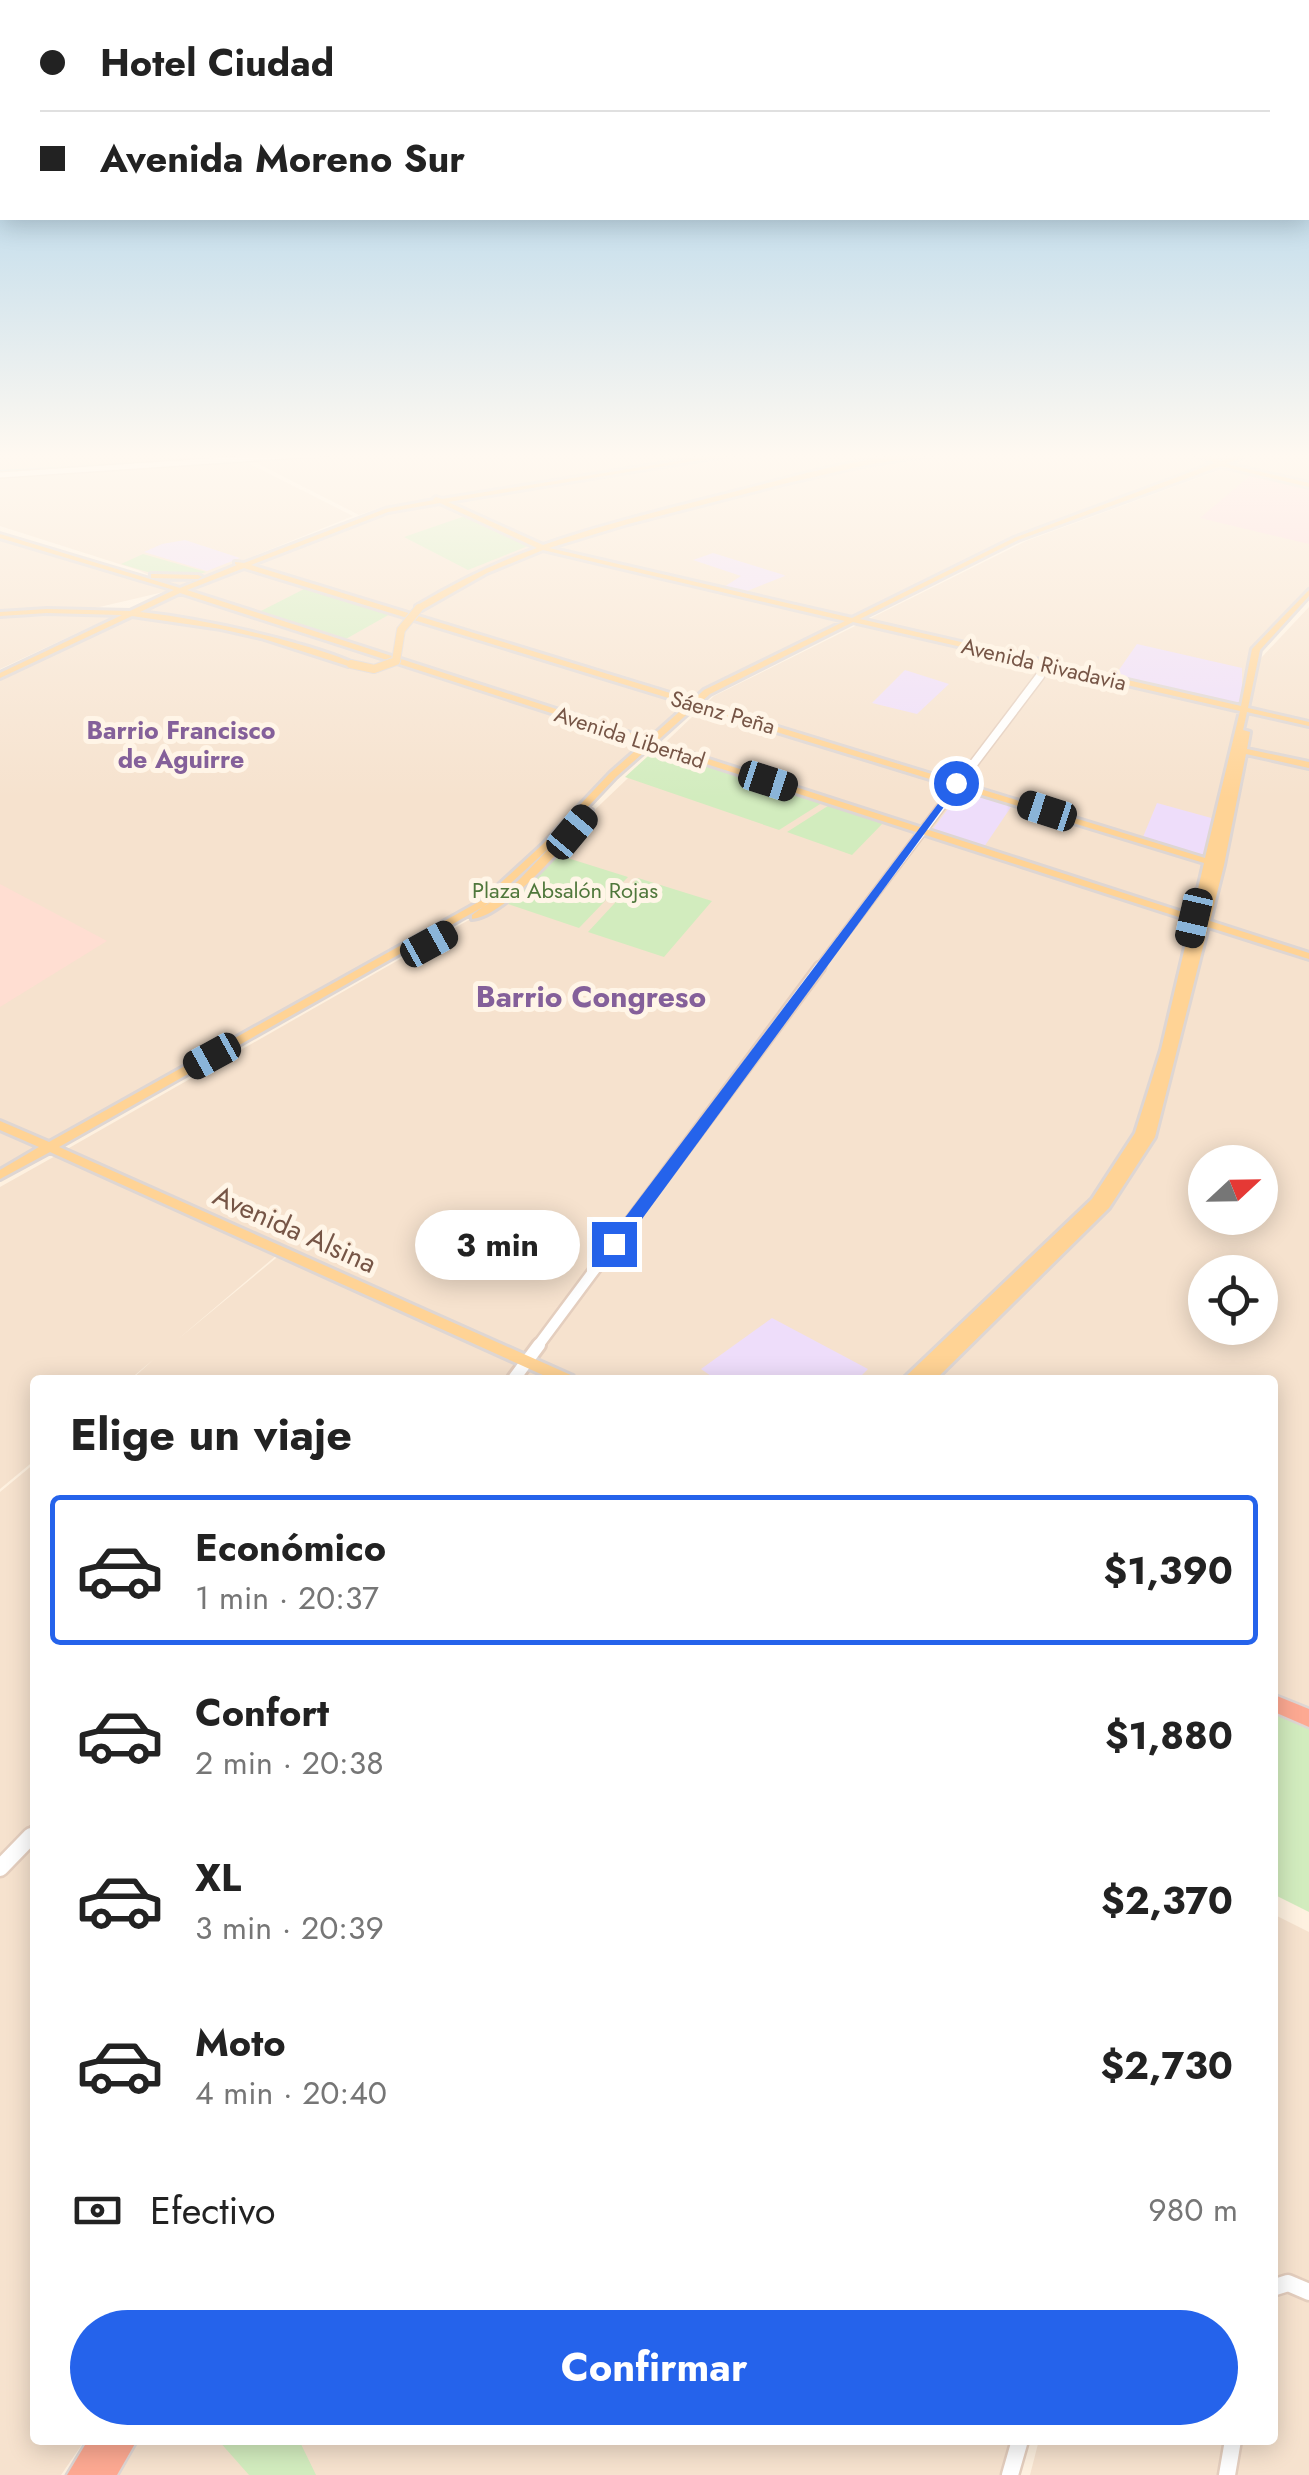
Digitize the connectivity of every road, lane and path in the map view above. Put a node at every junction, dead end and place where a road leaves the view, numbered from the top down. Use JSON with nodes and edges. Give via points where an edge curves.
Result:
{"nodes":[{"id":1,"x":101,"y":568,"type":"edge"},
{"id":2,"x":126,"y":568,"type":"edge"},
{"id":3,"x":226,"y":568,"type":"edge"},
{"id":4,"x":228,"y":568,"type":"edge"},
{"id":5,"x":255,"y":568,"type":"edge"},
{"id":6,"x":492,"y":568,"type":"edge"},
{"id":7,"x":630,"y":568,"type":"edge"},
{"id":8,"x":968,"y":568,"type":"edge"},
{"id":9,"x":134,"y":571,"type":"junction"},
{"id":10,"x":210,"y":574,"type":"junction"},
{"id":11,"x":149,"y":575,"type":"junction"},
{"id":12,"x":124,"y":576,"type":"junction"},
{"id":13,"x":154,"y":584,"type":"junction"},
{"id":14,"x":176,"y":589,"type":"junction"},
{"id":15,"x":158,"y":596,"type":"junction"},
{"id":16,"x":1309,"y":596,"type":"edge"},
{"id":17,"x":125,"y":614,"type":"junction"},
{"id":18,"x":0,"y":615,"type":"edge"},
{"id":19,"x":860,"y":622,"type":"junction"},
{"id":20,"x":291,"y":644,"type":"junction"},
{"id":21,"x":1048,"y":665,"type":"junction"},
{"id":22,"x":0,"y":673,"type":"edge"},
{"id":23,"x":697,"y":704,"type":"junction"},
{"id":24,"x":1248,"y":710,"type":"junction"},
{"id":25,"x":1309,"y":724,"type":"edge"},
{"id":26,"x":654,"y":744,"type":"junction"},
{"id":27,"x":1238,"y":749,"type":"junction"},
{"id":28,"x":1309,"y":765,"type":"edge"},
{"id":29,"x":956,"y":783,"type":"junction"},
{"id":30,"x":921,"y":830,"type":"junction"},
{"id":31,"x":1214,"y":864,"type":"junction"},
{"id":32,"x":1199,"y":919,"type":"junction"},
{"id":33,"x":1309,"y":956,"type":"edge"},
{"id":34,"x":333,"y":997,"type":"dead end"},
{"id":35,"x":0,"y":1125,"type":"edge"},
{"id":36,"x":48,"y":1148,"type":"junction"},
{"id":37,"x":0,"y":1175,"type":"edge"},
{"id":38,"x":527,"y":1362,"type":"junction"},
{"id":39,"x":517,"y":1375,"type":"edge"},
{"id":40,"x":557,"y":1375,"type":"edge"},
{"id":41,"x":914,"y":1375,"type":"edge"},
{"id":42,"x":931,"y":1375,"type":"edge"},
{"id":43,"x":1278,"y":1705,"type":"edge"},
{"id":44,"x":1309,"y":1718,"type":"edge"},
{"id":45,"x":30,"y":1837,"type":"edge"},
{"id":46,"x":0,"y":1868,"type":"edge"},
{"id":47,"x":1278,"y":2286,"type":"edge"},
{"id":48,"x":1309,"y":2292,"type":"edge"},
{"id":49,"x":99,"y":2445,"type":"edge"},
{"id":50,"x":122,"y":2445,"type":"edge"},
{"id":51,"x":1019,"y":2445,"type":"edge"},
{"id":52,"x":1232,"y":2445,"type":"edge"},
{"id":53,"x":78,"y":2475,"type":"edge"},
{"id":54,"x":102,"y":2475,"type":"edge"},
{"id":55,"x":1010,"y":2475,"type":"edge"},
{"id":56,"x":1226,"y":2475,"type":"edge"}],
"edges":[{"from":1,"to":12,"type":"main road","name":"Avenida Libertad"},
{"from":2,"to":9,"type":"main road","name":"Avenida Libertad"},
{"from":3,"to":10,"type":"main road"},
{"from":4,"to":14,"type":"main road"},
{"from":5,"to":23,"type":"main road","name":"Sáenz Peña"},
{"from":6,"to":20,"type":"main road","bridge":true,"via":[[419,608],[401,630],[396,661],[379,668]]},
{"from":7,"to":19,"type":"main road","name":"Avenida Rivadavia"},
{"from":8,"to":19,"type":"main road"},
{"from":9,"to":11,"type":"main road","name":"Avenida Libertad"},
{"from":9,"to":12,"type":"main road"},
{"from":10,"to":11,"type":"main road"},
{"from":10,"to":14,"type":"main road"},
{"from":11,"to":14,"type":"main road","name":"Avenida Libertad"},
{"from":12,"to":13,"type":"main road","name":"Avenida Libertad"},
{"from":13,"to":14,"type":"main road","name":"Avenida Libertad"},
{"from":13,"to":15,"type":"main road","via":[[162,589]]},
{"from":14,"to":15,"type":"main road"},
{"from":14,"to":17,"type":"main road"},
{"from":14,"to":26,"type":"main road","name":"Avenida Libertad"},
{"from":15,"to":17,"type":"main road"},
{"from":16,"to":24,"type":"main road","via":[[1262,651]]},
{"from":17,"to":18,"type":"main road"},
{"from":17,"to":20,"type":"main road"},
{"from":17,"to":20,"type":"main road","via":[[229,625]]},
{"from":17,"to":22,"type":"main road"},
{"from":19,"to":21,"type":"main road","name":"Avenida Rivadavia"},
{"from":19,"to":23,"type":"main road"},
{"from":21,"to":24,"type":"main road","name":"Avenida Rivadavia"},
{"from":21,"to":29,"type":"street"},
{"from":23,"to":26,"type":"main road"},
{"from":23,"to":29,"type":"main road","name":"Sáenz Peña"},
{"from":24,"to":25,"type":"main road","name":"Avenida Rivadavia"},
{"from":24,"to":27,"type":"main road"},
{"from":26,"to":30,"type":"main road","name":"Avenida Libertad"},
{"from":26,"to":34,"type":"main road","via":[[496,905]]},
{"from":26,"to":36,"type":"main road","via":[[485,902]]},
{"from":27,"to":28,"type":"main road"},
{"from":27,"to":31,"type":"main road"},
{"from":29,"to":30,"type":"street"},
{"from":29,"to":31,"type":"main road","name":"Sáenz Peña"},
{"from":30,"to":32,"type":"main road","name":"Avenida Libertad"},
{"from":30,"to":38,"type":"street"},
{"from":31,"to":32,"type":"main road"},
{"from":32,"to":33,"type":"main road","name":"Avenida Libertad"},
{"from":32,"to":41,"type":"main road","via":[[1141,1133],[1096,1202]]},
{"from":32,"to":42,"type":"main road","via":[[1151,1134],[1106,1206]]},
{"from":35,"to":36,"type":"main road","name":"Avenida Alsina"},
{"from":36,"to":37,"type":"main road"},
{"from":36,"to":38,"type":"main road","name":"Avenida Alsina"},
{"from":38,"to":39,"type":"street"},
{"from":38,"to":40,"type":"main road","name":"Avenida Alsina"},
{"from":43,"to":44,"type":"highway"},
{"from":45,"to":46,"type":"street"},
{"from":47,"to":48,"type":"street"},
{"from":49,"to":53,"type":"highway"},
{"from":50,"to":54,"type":"highway"},
{"from":51,"to":55,"type":"street"},
{"from":52,"to":56,"type":"street"}]}
